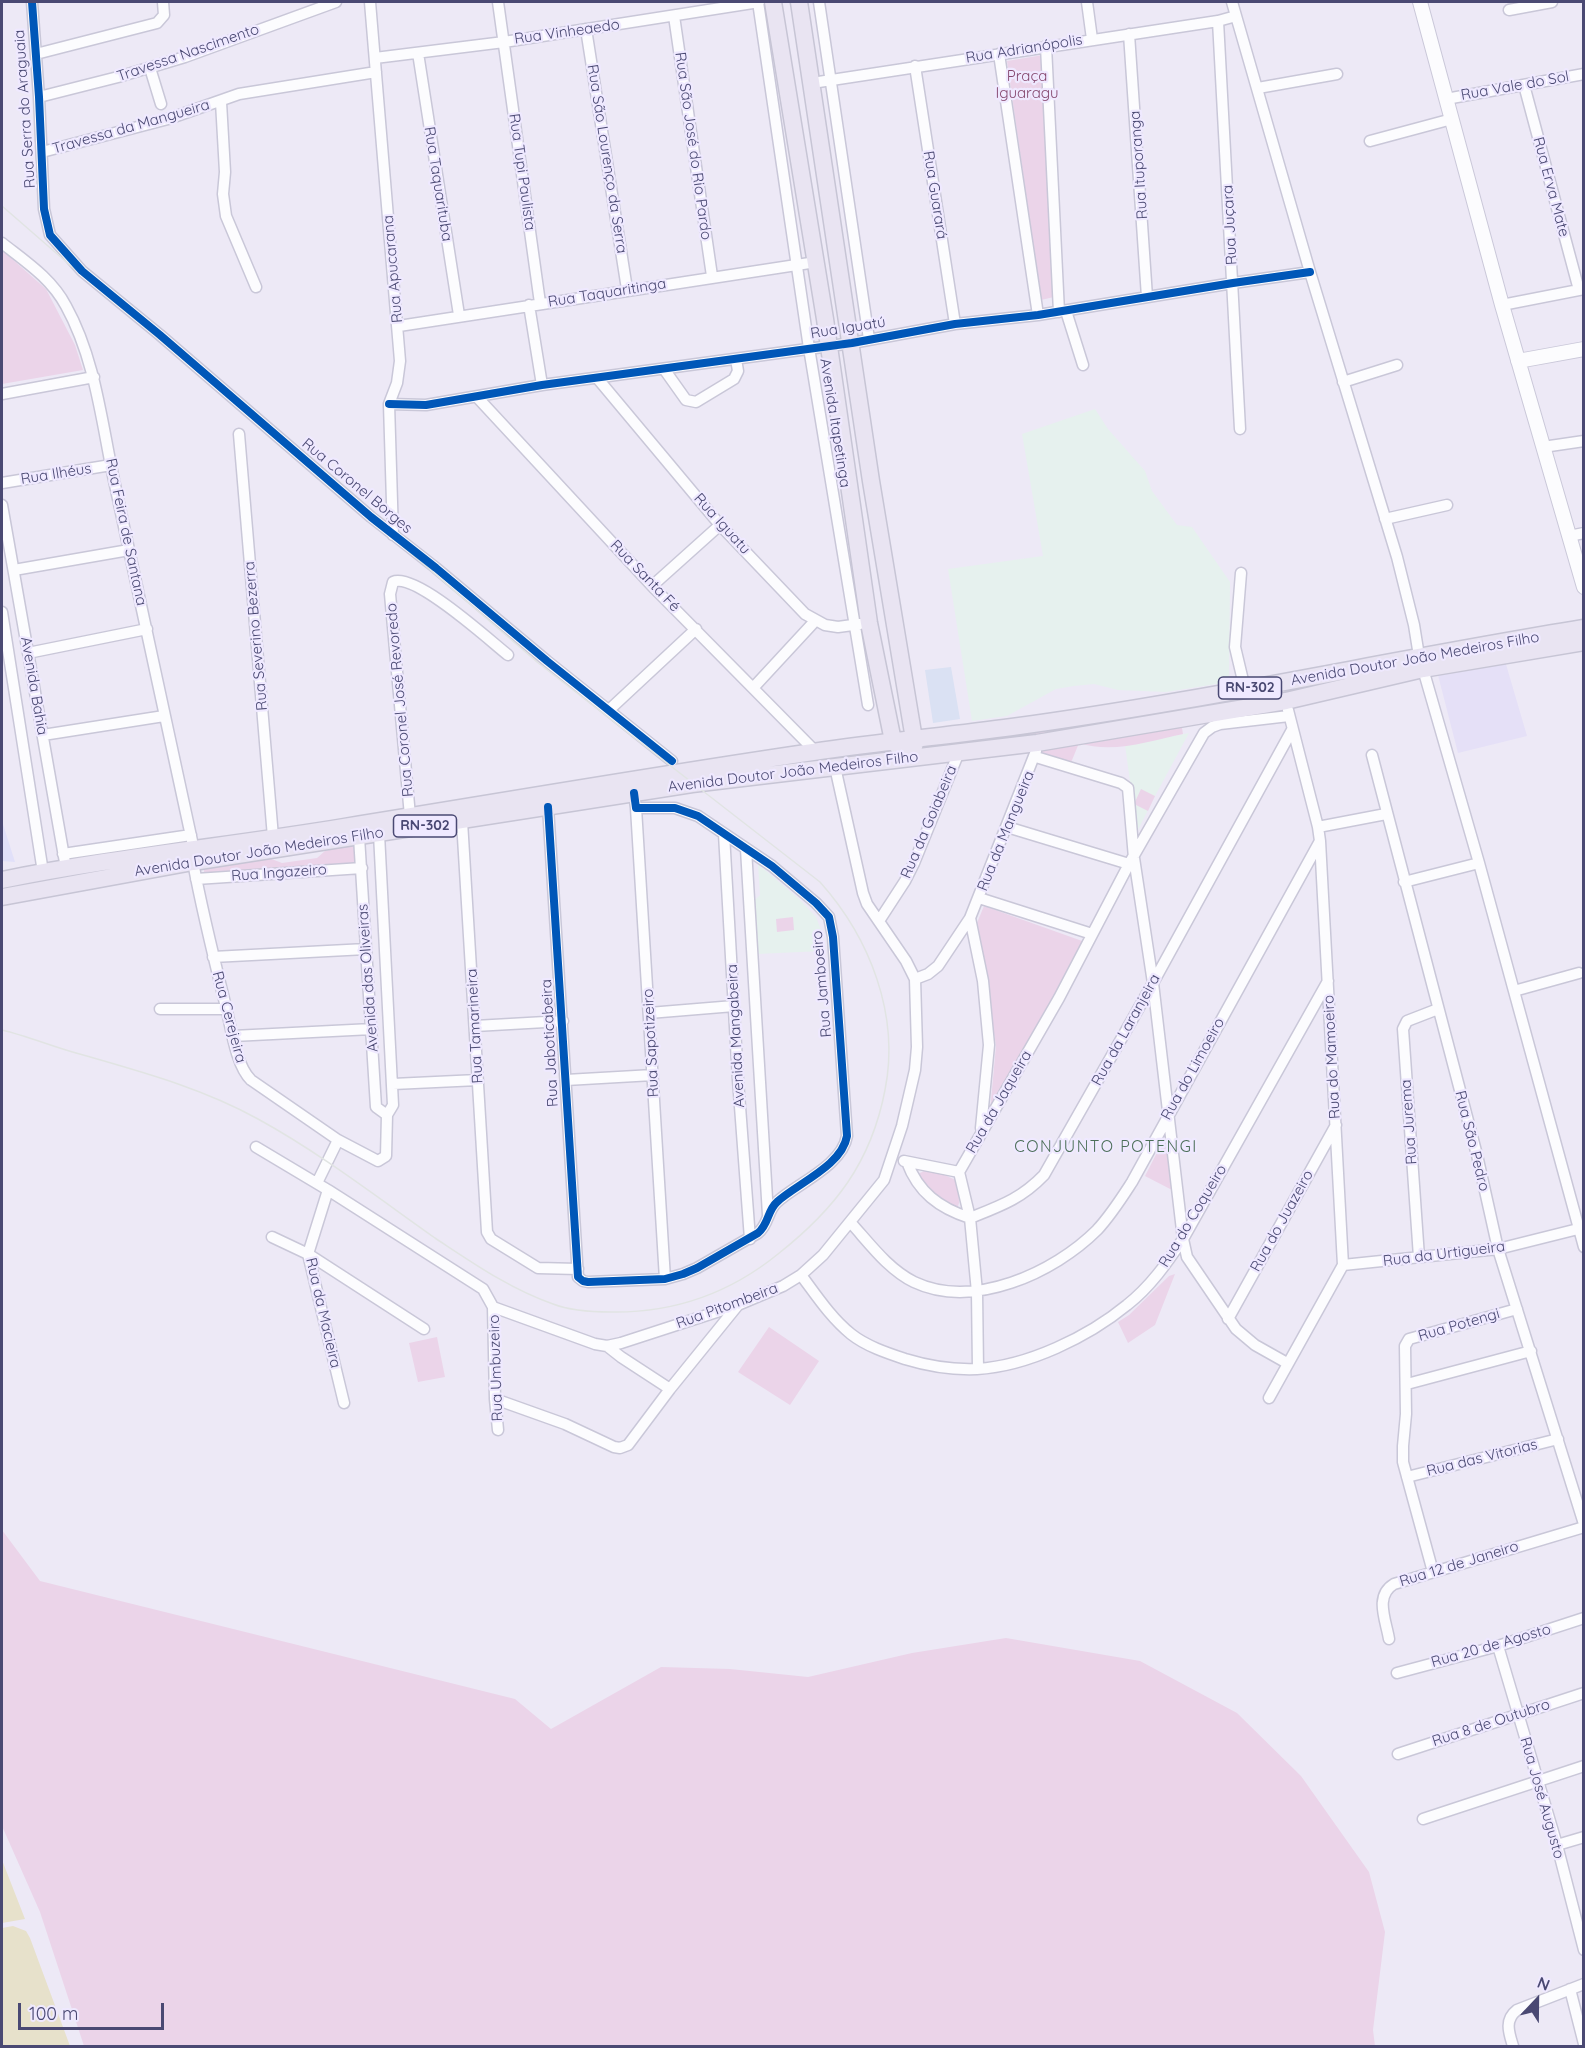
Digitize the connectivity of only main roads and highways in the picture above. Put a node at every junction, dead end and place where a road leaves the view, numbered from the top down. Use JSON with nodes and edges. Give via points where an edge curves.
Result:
{"nodes":[{"id":1,"x":773,"y":2,"type":"edge"},
{"id":2,"x":799,"y":2,"type":"edge"},
{"id":3,"x":1420,"y":2,"type":"edge"},
{"id":4,"x":826,"y":177,"type":"junction"},
{"id":5,"x":802,"y":180,"type":"junction"},
{"id":6,"x":832,"y":217,"type":"junction"},
{"id":7,"x":809,"y":221,"type":"junction"},
{"id":8,"x":1584,"y":349,"type":"edge"},
{"id":9,"x":1518,"y":361,"type":"junction"},
{"id":10,"x":868,"y":459,"type":"junction"},
{"id":11,"x":846,"y":462,"type":"junction"},
{"id":12,"x":871,"y":481,"type":"junction"},
{"id":13,"x":849,"y":485,"type":"junction"},
{"id":14,"x":1584,"y":587,"type":"edge"},
{"id":15,"x":1584,"y":628,"type":"edge"},
{"id":16,"x":1584,"y":642,"type":"edge"},
{"id":17,"x":1421,"y":662,"type":"junction"},
{"id":18,"x":1327,"y":674,"type":"junction"},
{"id":19,"x":1196,"y":697,"type":"junction"},
{"id":20,"x":887,"y":705,"type":"junction"},
{"id":21,"x":1263,"y":705,"type":"junction"},
{"id":22,"x":1133,"y":726,"type":"junction"},
{"id":23,"x":893,"y":741,"type":"junction"},
{"id":24,"x":868,"y":745,"type":"junction"},
{"id":25,"x":912,"y":750,"type":"junction"},
{"id":26,"x":193,"y":856,"type":"junction"},
{"id":27,"x":65,"y":861,"type":"junction"},
{"id":28,"x":2,"y":880,"type":"edge"},
{"id":29,"x":2,"y":895,"type":"edge"}],
"edges":[{"from":1,"to":5,"type":"main road","name":"Avenida Itapetinga"},
{"from":2,"to":4,"type":"main road","name":"Avenida Itapetinga"},
{"from":3,"to":9,"type":"main road"},
{"from":4,"to":5,"type":"main road"},
{"from":4,"to":6,"type":"main road","name":"Avenida Itapetinga"},
{"from":5,"to":7,"type":"main road","name":"Avenida Itapetinga"},
{"from":6,"to":7,"type":"main road"},
{"from":6,"to":10,"type":"main road","name":"Avenida Itapetinga"},
{"from":7,"to":11,"type":"main road","name":"Avenida Itapetinga"},
{"from":8,"to":9,"type":"main road"},
{"from":9,"to":14,"type":"main road"},
{"from":10,"to":11,"type":"main road"},
{"from":10,"to":12,"type":"main road","name":"Avenida Itapetinga"},
{"from":11,"to":13,"type":"main road","name":"Avenida Itapetinga"},
{"from":12,"to":13,"type":"main road"},
{"from":12,"to":25,"type":"main road","name":"Avenida Itapetinga"},
{"from":13,"to":20,"type":"main road","name":"Avenida Itapetinga","via":[[862,624]]},
{"from":15,"to":17,"type":"main road","name":"Avenida Doutor João Medeiros Filho","number":"RN-302"},
{"from":16,"to":17,"type":"main road","name":"Avenida Doutor João Medeiros Filho","number":"RN-302"},
{"from":17,"to":18,"type":"main road","name":"Avenida Doutor João Medeiros Filho","number":"RN-302"},
{"from":17,"to":21,"type":"main road","name":"Avenida Doutor João Medeiros Filho","number":"RN-302","via":[[1288,708]]},
{"from":18,"to":19,"type":"main road","name":"Avenida Doutor João Medeiros Filho","number":"RN-302"},
{"from":18,"to":21,"type":"main road","via":[[1327,685]]},
{"from":19,"to":22,"type":"main road","via":[[1180,708],[1141,714],[1134,718]]},
{"from":19,"to":25,"type":"main road","name":"Avenida Doutor João Medeiros Filho","number":"RN-302","via":[[1015,727]]},
{"from":20,"to":23,"type":"main road","name":"Avenida Itapetinga"},
{"from":20,"to":24,"type":"main road","via":[[878,733]]},
{"from":21,"to":22,"type":"main road","name":"Avenida Doutor João Medeiros Filho","number":"RN-302"},
{"from":22,"to":25,"type":"main road","name":"Avenida Doutor João Medeiros Filho","number":"RN-302","via":[[1036,750]]},
{"from":23,"to":24,"type":"main road","name":"Avenida Doutor João Medeiros Filho","number":"RN-302"},
{"from":23,"to":25,"type":"main road"},
{"from":24,"to":26,"type":"main road","name":"Avenida Doutor João Medeiros Filho","number":"RN-302","via":[[273,837]]},
{"from":25,"to":26,"type":"main road","name":"Avenida Doutor João Medeiros Filho","number":"RN-302","via":[[864,764],[692,784],[635,801],[548,807],[359,837]]},
{"from":26,"to":27,"type":"main road","name":"Avenida Doutor João Medeiros Filho","number":"RN-302"},
{"from":26,"to":29,"type":"main road","name":"Avenida Doutor João Medeiros Filho","number":"RN-302"},
{"from":27,"to":28,"type":"main road","name":"Avenida Doutor João Medeiros Filho","number":"RN-302","via":[[43,872]]},
{"from":27,"to":29,"type":"main road","via":[[64,877],[59,881]]}]}
